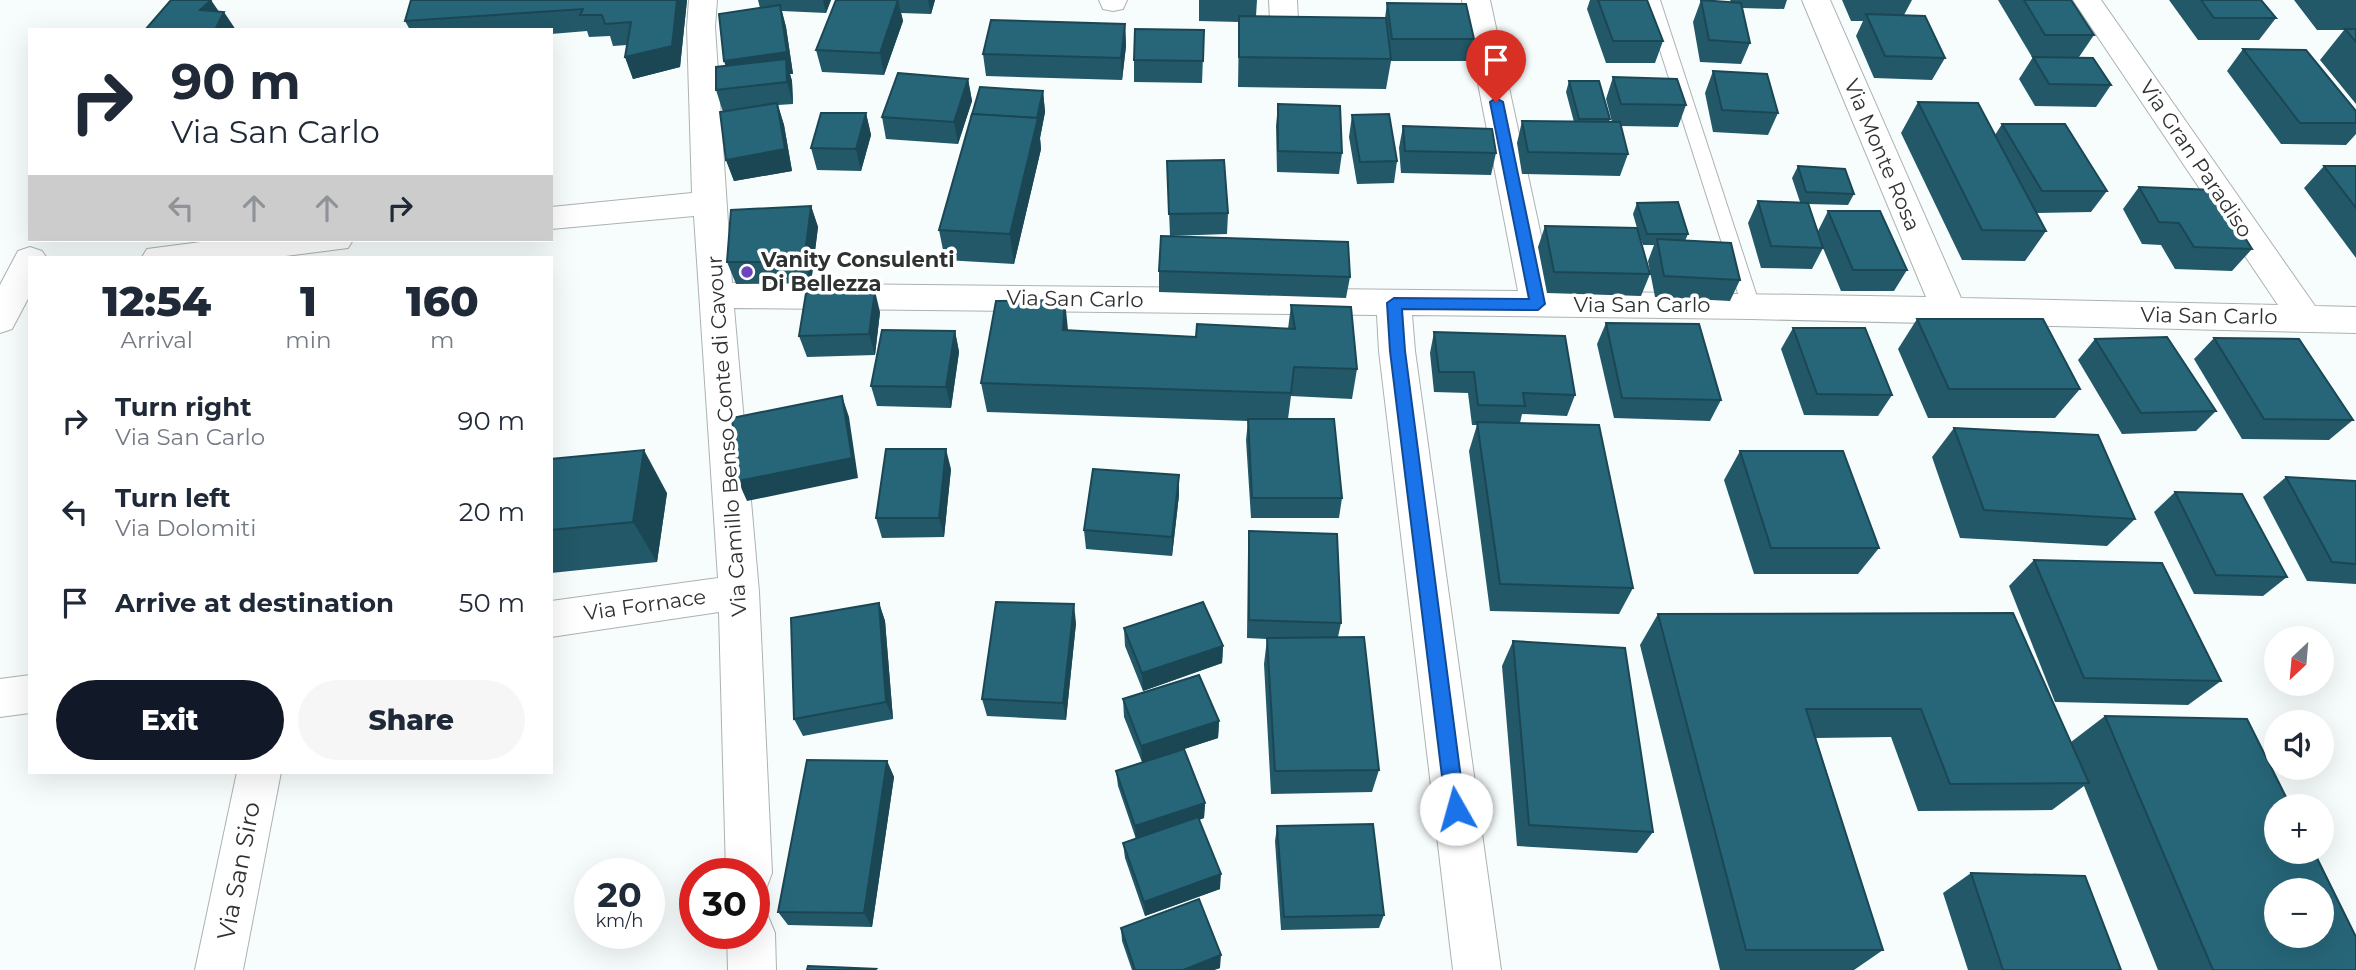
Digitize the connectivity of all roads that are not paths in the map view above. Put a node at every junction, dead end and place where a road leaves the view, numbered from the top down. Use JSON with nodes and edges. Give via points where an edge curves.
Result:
{"nodes":[{"id":1,"x":703,"y":0,"type":"edge"},
{"id":2,"x":1476,"y":0,"type":"edge"},
{"id":3,"x":1652,"y":0,"type":"edge"},
{"id":4,"x":1816,"y":0,"type":"edge"},
{"id":5,"x":2087,"y":0,"type":"edge"},
{"id":6,"x":709,"y":203,"type":"junction"},
{"id":7,"x":553,"y":218,"type":"edge"},
{"id":8,"x":315,"y":242,"type":"edge"},
{"id":9,"x":169,"y":256,"type":"edge"},
{"id":10,"x":28,"y":264,"type":"edge"},
{"id":11,"x":718,"y":295,"type":"junction"},
{"id":12,"x":1394,"y":303,"type":"junction"},
{"id":13,"x":1538,"y":304,"type":"junction"},
{"id":14,"x":1751,"y":306,"type":"junction"},
{"id":15,"x":1949,"y":310,"type":"junction"},
{"id":16,"x":2305,"y":318,"type":"junction"},
{"id":17,"x":0,"y":320,"type":"edge"},
{"id":18,"x":2356,"y":320,"type":"edge"},
{"id":19,"x":739,"y":592,"type":"junction"},
{"id":20,"x":553,"y":619,"type":"edge"},
{"id":21,"x":28,"y":694,"type":"edge"},
{"id":22,"x":0,"y":698,"type":"edge"},
{"id":23,"x":259,"y":774,"type":"edge"},
{"id":24,"x":748,"y":858,"type":"edge"},
{"id":25,"x":751,"y":949,"type":"edge"},
{"id":26,"x":219,"y":970,"type":"edge"},
{"id":27,"x":752,"y":970,"type":"edge"},
{"id":28,"x":1476,"y":970,"type":"edge"}],
"edges":[{"from":1,"to":6,"type":"street","name":"Via Camillo Benso Conte di Cavour"},
{"from":2,"to":13,"type":"street"},
{"from":3,"to":14,"type":"lane"},
{"from":4,"to":15,"type":"street","name":"Via Monte Rosa"},
{"from":5,"to":16,"type":"street","name":"Via Gran Paradiso"},
{"from":6,"to":7,"type":"street"},
{"from":6,"to":11,"type":"street","name":"Via Camillo Benso Conte di Cavour"},
{"from":8,"to":9,"type":"street"},
{"from":10,"to":17,"type":"street"},
{"from":11,"to":12,"type":"street","name":"Via San Carlo"},
{"from":11,"to":19,"type":"street","name":"Via Camillo Benso Conte di Cavour"},
{"from":12,"to":13,"type":"street","name":"Via San Carlo"},
{"from":12,"to":28,"type":"street"},
{"from":13,"to":14,"type":"street","name":"Via San Carlo"},
{"from":14,"to":15,"type":"street","name":"Via San Carlo"},
{"from":15,"to":16,"type":"street","name":"Via San Carlo"},
{"from":16,"to":18,"type":"street","name":"Via San Carlo"},
{"from":19,"to":20,"type":"street","name":"Via Fornace"},
{"from":19,"to":24,"type":"street","name":"Via Camillo Benso Conte di Cavour"},
{"from":21,"to":22,"type":"street"},
{"from":23,"to":26,"type":"street","name":"Via San Siro"},
{"from":25,"to":27,"type":"street"}]}
